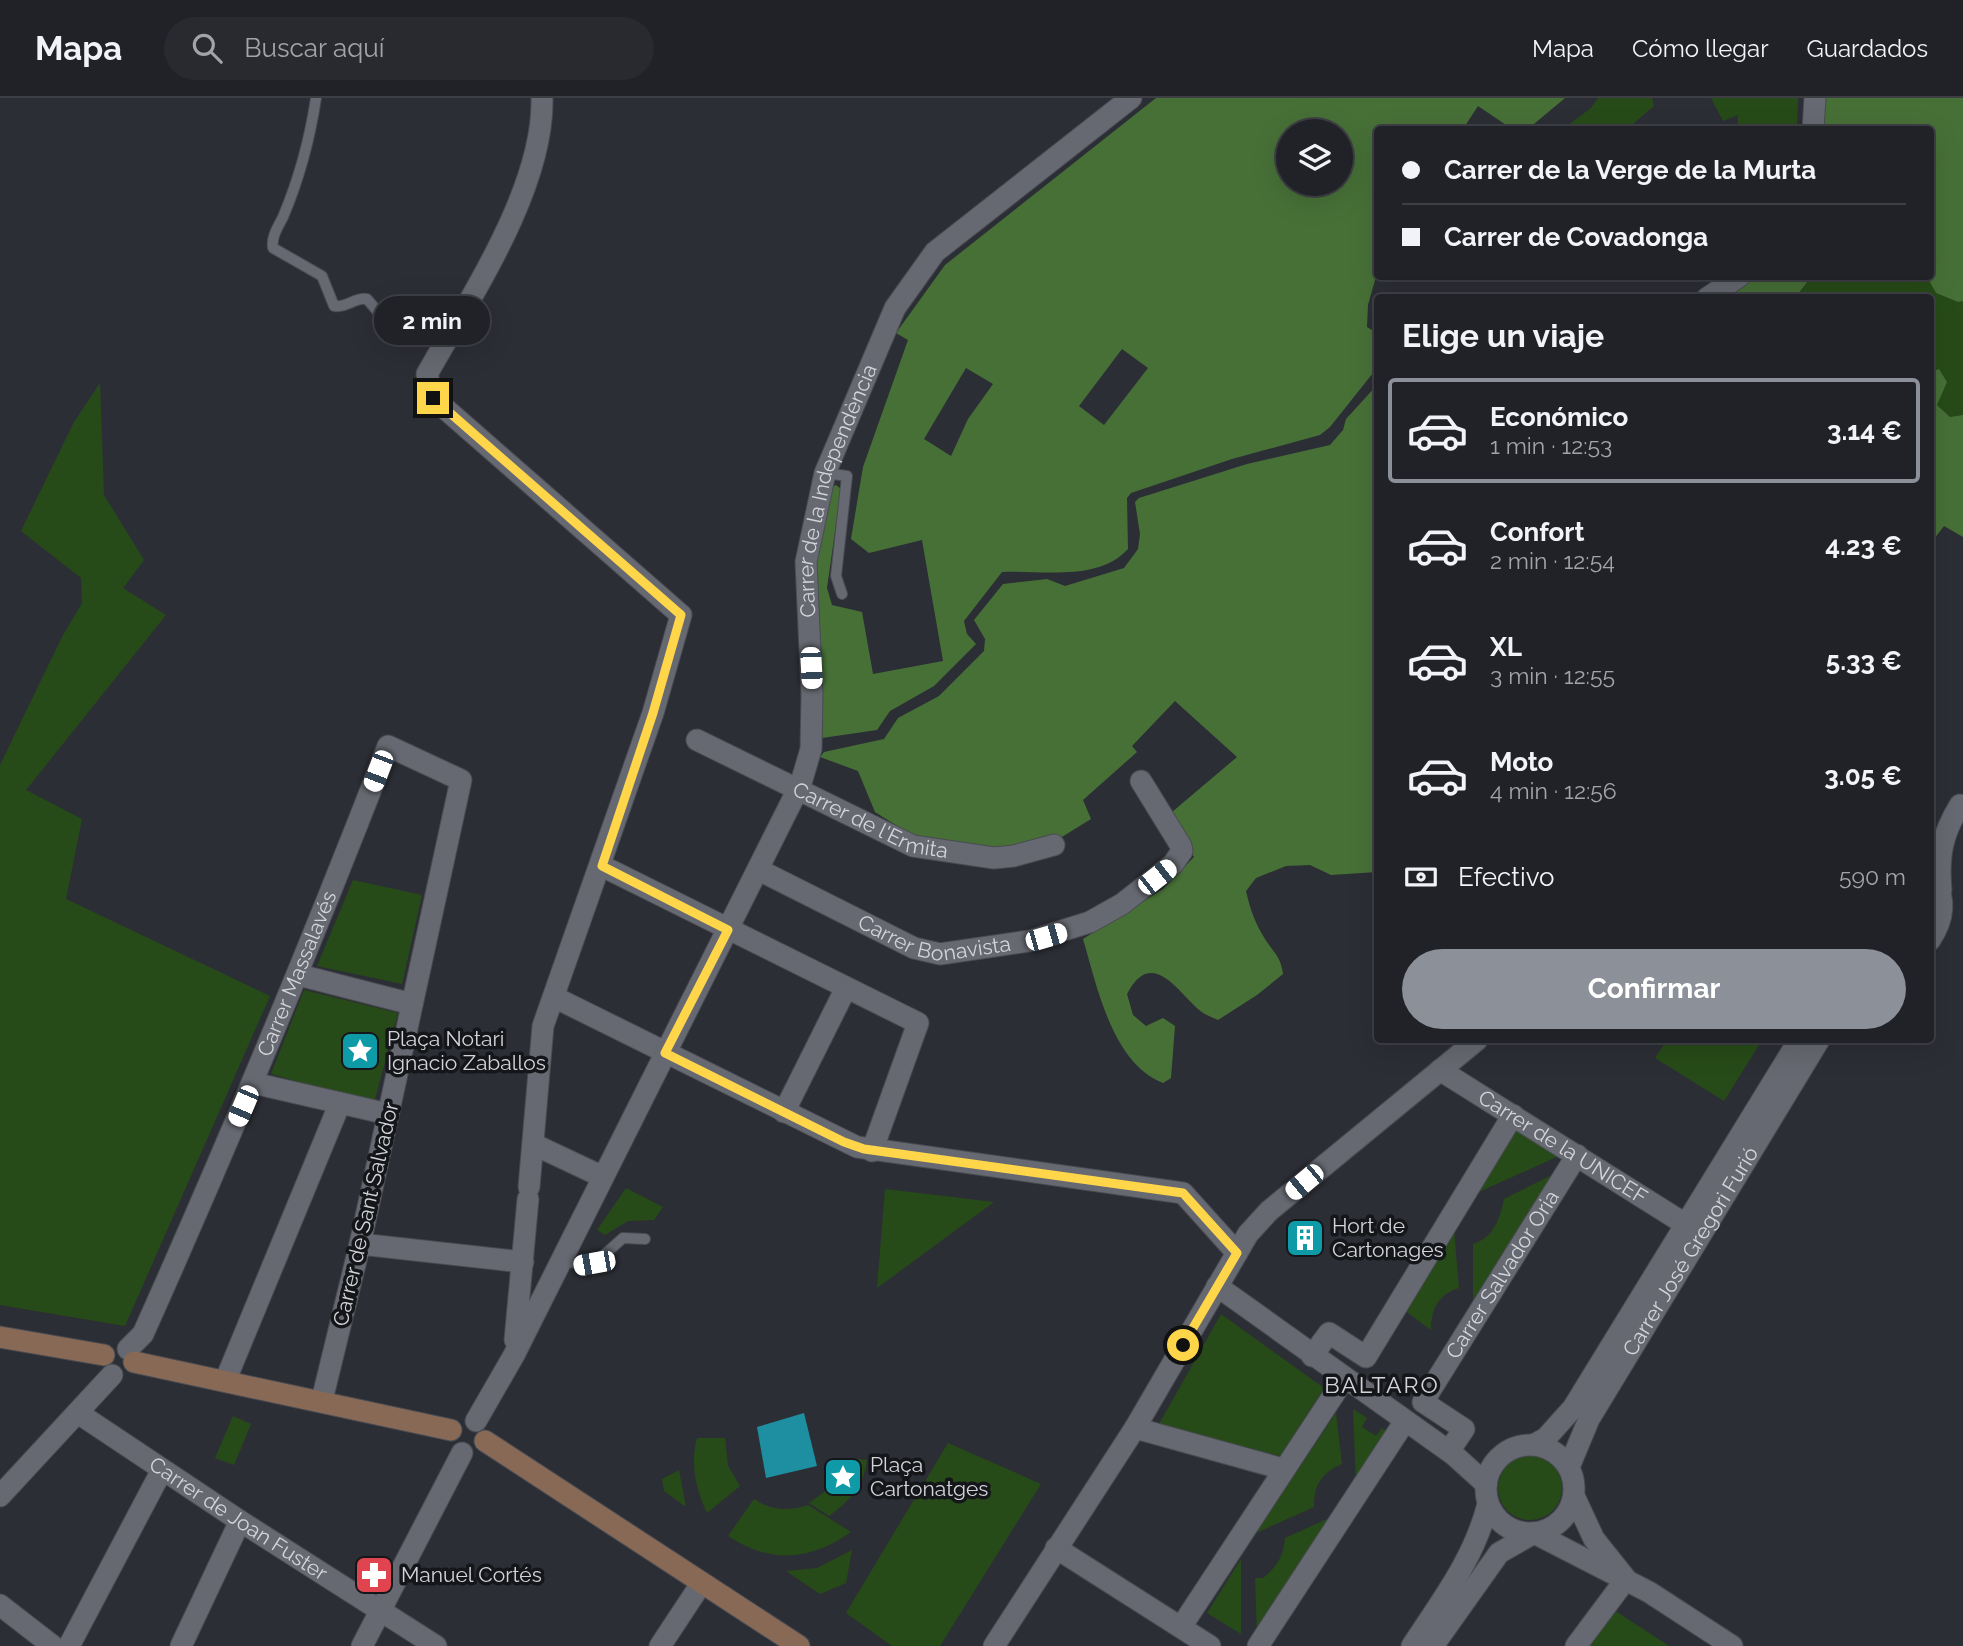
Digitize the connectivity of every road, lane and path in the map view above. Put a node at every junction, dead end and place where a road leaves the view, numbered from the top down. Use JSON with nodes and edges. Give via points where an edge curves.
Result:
{"nodes":[{"id":1,"x":316,"y":98,"type":"edge"},
{"id":2,"x":542,"y":98,"type":"edge"},
{"id":3,"x":1131,"y":98,"type":"edge"},
{"id":4,"x":1815,"y":98,"type":"edge"},
{"id":5,"x":1813,"y":126,"type":"edge"},
{"id":6,"x":1734,"y":280,"type":"edge"},
{"id":7,"x":1713,"y":294,"type":"edge"},
{"id":8,"x":453,"y":327,"type":"junction"},
{"id":9,"x":825,"y":473,"type":"junction"},
{"id":10,"x":842,"y":594,"type":"dead end"},
{"id":11,"x":697,"y":740,"type":"dead end"},
{"id":12,"x":388,"y":746,"type":"joint"},
{"id":13,"x":1141,"y":781,"type":"dead end"},
{"id":14,"x":796,"y":790,"type":"junction"},
{"id":15,"x":1962,"y":804,"type":"edge"},
{"id":16,"x":1934,"y":819,"type":"edge"},
{"id":17,"x":1054,"y":845,"type":"dead end"},
{"id":18,"x":602,"y":866,"type":"junction"},
{"id":19,"x":759,"y":870,"type":"junction"},
{"id":20,"x":1936,"y":881,"type":"edge"},
{"id":21,"x":728,"y":930,"type":"junction"},
{"id":22,"x":1934,"y":934,"type":"edge"},
{"id":23,"x":299,"y":975,"type":"junction"},
{"id":24,"x":846,"y":988,"type":"junction"},
{"id":25,"x":554,"y":997,"type":"junction"},
{"id":26,"x":412,"y":1004,"type":"junction"},
{"id":27,"x":1473,"y":1043,"type":"edge"},
{"id":28,"x":1797,"y":1043,"type":"edge"},
{"id":29,"x":1817,"y":1043,"type":"edge"},
{"id":30,"x":665,"y":1053,"type":"junction"},
{"id":31,"x":1440,"y":1070,"type":"junction"},
{"id":32,"x":253,"y":1083,"type":"junction"},
{"id":33,"x":340,"y":1102,"type":"junction"},
{"id":34,"x":784,"y":1112,"type":"junction"},
{"id":35,"x":388,"y":1114,"type":"junction"},
{"id":36,"x":1513,"y":1115,"type":"junction"},
{"id":37,"x":533,"y":1144,"type":"junction"},
{"id":38,"x":872,"y":1151,"type":"junction"},
{"id":39,"x":1577,"y":1155,"type":"junction"},
{"id":40,"x":603,"y":1177,"type":"junction"},
{"id":41,"x":1685,"y":1224,"type":"junction"},
{"id":42,"x":645,"y":1239,"type":"dead end"},
{"id":43,"x":360,"y":1244,"type":"junction"},
{"id":44,"x":1237,"y":1253,"type":"junction"},
{"id":45,"x":561,"y":1259,"type":"junction"},
{"id":46,"x":523,"y":1262,"type":"junction"},
{"id":47,"x":1217,"y":1286,"type":"junction"},
{"id":48,"x":0,"y":1337,"type":"edge"},
{"id":49,"x":131,"y":1355,"type":"junction"},
{"id":50,"x":514,"y":1355,"type":"junction"},
{"id":51,"x":1312,"y":1356,"type":"junction"},
{"id":52,"x":108,"y":1365,"type":"junction"},
{"id":53,"x":226,"y":1379,"type":"junction"},
{"id":54,"x":1344,"y":1379,"type":"junction"},
{"id":55,"x":322,"y":1400,"type":"junction"},
{"id":56,"x":78,"y":1413,"type":"junction"},
{"id":57,"x":476,"y":1421,"type":"junction"},
{"id":58,"x":1405,"y":1421,"type":"junction"},
{"id":59,"x":1135,"y":1429,"type":"junction"},
{"id":60,"x":452,"y":1430,"type":"junction"},
{"id":61,"x":485,"y":1441,"type":"junction"},
{"id":62,"x":1535,"y":1444,"type":"junction"},
{"id":63,"x":462,"y":1453,"type":"junction"},
{"id":64,"x":1452,"y":1453,"type":"junction"},
{"id":65,"x":1498,"y":1458,"type":"junction"},
{"id":66,"x":1569,"y":1467,"type":"junction"},
{"id":67,"x":162,"y":1469,"type":"junction"},
{"id":68,"x":1283,"y":1469,"type":"junction"},
{"id":69,"x":1487,"y":1494,"type":"junction"},
{"id":70,"x":0,"y":1496,"type":"edge"},
{"id":71,"x":1574,"y":1496,"type":"junction"},
{"id":72,"x":240,"y":1521,"type":"junction"},
{"id":73,"x":1534,"y":1533,"type":"junction"},
{"id":74,"x":1056,"y":1548,"type":"junction"},
{"id":75,"x":1626,"y":1579,"type":"junction"},
{"id":76,"x":701,"y":1584,"type":"junction"},
{"id":77,"x":0,"y":1605,"type":"edge"},
{"id":78,"x":379,"y":1610,"type":"junction"},
{"id":79,"x":1181,"y":1627,"type":"junction"},
{"id":80,"x":53,"y":1646,"type":"edge"},
{"id":81,"x":69,"y":1646,"type":"edge"},
{"id":82,"x":181,"y":1646,"type":"edge"},
{"id":83,"x":362,"y":1646,"type":"edge"},
{"id":84,"x":436,"y":1646,"type":"edge"},
{"id":85,"x":660,"y":1646,"type":"edge"},
{"id":86,"x":799,"y":1646,"type":"edge"},
{"id":87,"x":994,"y":1646,"type":"edge"},
{"id":88,"x":1210,"y":1646,"type":"edge"},
{"id":89,"x":1258,"y":1646,"type":"edge"},
{"id":90,"x":1412,"y":1646,"type":"edge"},
{"id":91,"x":1433,"y":1646,"type":"edge"},
{"id":92,"x":1576,"y":1646,"type":"edge"},
{"id":93,"x":1732,"y":1646,"type":"edge"}],
"edges":[{"from":1,"to":8,"type":"lane","via":[[309,138],[273,248],[322,276],[334,306],[362,298],[396,329],[438,318]]},
{"from":2,"to":8,"type":"street","via":[[523,194]]},
{"from":3,"to":9,"type":"street","name":"Carrer de la Independència","via":[[935,252],[895,308]]},
{"from":4,"to":5,"type":"street"},
{"from":6,"to":7,"type":"street"},
{"from":8,"to":18,"type":"street","via":[[427,374],[433,398],[681,615]]},
{"from":9,"to":10,"type":"lane","via":[[847,476],[836,576]]},
{"from":9,"to":14,"type":"street","name":"Carrer de la Independència","via":[[806,562],[811,749]]},
{"from":11,"to":14,"type":"street","name":"Carrer de l'Ermita"},
{"from":12,"to":23,"type":"street","name":"Carrer Massalavés"},
{"from":12,"to":26,"type":"street","name":"Carrer de Sant Salvador","via":[[461,780]]},
{"from":13,"to":19,"type":"street","name":"Carrer Bonavista","via":[[1182,851],[1173,864],[1122,904],[1063,933],[940,954],[914,948]]},
{"from":14,"to":17,"type":"street","name":"Carrer de l'Ermita","via":[[913,846],[994,858]]},
{"from":14,"to":19,"type":"street","name":"Carrer de la Independència"},
{"from":15,"to":16,"type":"street"},
{"from":15,"to":20,"type":"street","via":[[1942,841]]},
{"from":18,"to":21,"type":"street"},
{"from":18,"to":25,"type":"street"},
{"from":19,"to":21,"type":"street","name":"Carrer de la Independència"},
{"from":20,"to":22,"type":"street","via":[[1943,908]]},
{"from":21,"to":24,"type":"street"},
{"from":21,"to":30,"type":"street","name":"Carrer de la Independència"},
{"from":23,"to":26,"type":"street"},
{"from":23,"to":32,"type":"street","name":"Carrer Massalavés"},
{"from":24,"to":34,"type":"street"},
{"from":24,"to":38,"type":"street","via":[[918,1023]]},
{"from":25,"to":30,"type":"street"},
{"from":25,"to":37,"type":"street","via":[[543,1026]]},
{"from":26,"to":35,"type":"street","name":"Carrer de Sant Salvador"},
{"from":27,"to":31,"type":"street"},
{"from":28,"to":41,"type":"street","name":"Carrer José Gregori Furió"},
{"from":29,"to":66,"type":"street","name":"Carrer José Gregori Furió","via":[[1589,1419]]},
{"from":30,"to":34,"type":"street"},
{"from":30,"to":40,"type":"street","name":"Carrer de la Independència"},
{"from":31,"to":36,"type":"street","name":"Carrer de la UNICEF"},
{"from":31,"to":44,"type":"street","via":[[1269,1212]]},
{"from":32,"to":33,"type":"street"},
{"from":32,"to":49,"type":"street","name":"Carrer Massalavés"},
{"from":33,"to":35,"type":"street"},
{"from":33,"to":53,"type":"street"},
{"from":34,"to":38,"type":"street"},
{"from":35,"to":43,"type":"street","name":"Carrer de Sant Salvador"},
{"from":36,"to":39,"type":"street","name":"Carrer de la UNICEF"},
{"from":36,"to":51,"type":"street","via":[[1366,1357],[1329,1333]]},
{"from":37,"to":40,"type":"street"},
{"from":37,"to":46,"type":"street"},
{"from":38,"to":44,"type":"street","via":[[1183,1193]]},
{"from":39,"to":41,"type":"street","name":"Carrer de la UNICEF"},
{"from":39,"to":64,"type":"street","name":"Carrer Salvador Oria","via":[[1423,1402],[1464,1429]]},
{"from":40,"to":45,"type":"street","name":"Carrer de la Independència"},
{"from":41,"to":62,"type":"street","name":"Carrer José Gregori Furió","via":[[1573,1408]]},
{"from":42,"to":45,"type":"lane","via":[[623,1238],[594,1263],[577,1266]]},
{"from":43,"to":46,"type":"street"},
{"from":43,"to":55,"type":"street","name":"Carrer de Sant Salvador"},
{"from":44,"to":47,"type":"street"},
{"from":45,"to":50,"type":"street","name":"Carrer de la Independència"},
{"from":46,"to":50,"type":"street"},
{"from":47,"to":51,"type":"street"},
{"from":47,"to":59,"type":"street"},
{"from":48,"to":52,"type":"street"},
{"from":49,"to":52,"type":"street","via":[[126,1374]]},
{"from":49,"to":53,"type":"street"},
{"from":50,"to":57,"type":"street","name":"Carrer de la Independència"},
{"from":51,"to":54,"type":"street"},
{"from":52,"to":56,"type":"street"},
{"from":53,"to":55,"type":"street"},
{"from":54,"to":58,"type":"street"},
{"from":54,"to":68,"type":"street"},
{"from":55,"to":60,"type":"street"},
{"from":56,"to":67,"type":"street","name":"Carrer de Joan Fuster"},
{"from":56,"to":70,"type":"street"},
{"from":57,"to":60,"type":"street","via":[[464,1419]]},
{"from":57,"to":61,"type":"street","via":[[484,1430]]},
{"from":58,"to":64,"type":"street"},
{"from":58,"to":89,"type":"street"},
{"from":59,"to":68,"type":"street"},
{"from":59,"to":74,"type":"street"},
{"from":60,"to":63,"type":"street","via":[[451,1441]]},
{"from":61,"to":63,"type":"street","via":[[478,1451]]},
{"from":61,"to":76,"type":"street"},
{"from":62,"to":65,"type":"street","via":[[1515,1447]]},
{"from":62,"to":66,"type":"street","via":[[1555,1452]]},
{"from":63,"to":78,"type":"street"},
{"from":64,"to":65,"type":"street"},
{"from":64,"to":69,"type":"street"},
{"from":65,"to":69,"type":"street"},
{"from":66,"to":71,"type":"street"},
{"from":67,"to":72,"type":"street","name":"Carrer de Joan Fuster"},
{"from":67,"to":81,"type":"street"},
{"from":68,"to":79,"type":"street"},
{"from":69,"to":73,"type":"street","via":[[1506,1526]]},
{"from":69,"to":90,"type":"street","via":[[1480,1538]]},
{"from":71,"to":73,"type":"street","via":[[1560,1521]]},
{"from":71,"to":75,"type":"street","via":[[1594,1539]]},
{"from":72,"to":78,"type":"street","name":"Carrer de Joan Fuster"},
{"from":72,"to":82,"type":"street"},
{"from":73,"to":75,"type":"street"},
{"from":73,"to":91,"type":"street","via":[[1499,1552]]},
{"from":74,"to":79,"type":"street"},
{"from":74,"to":87,"type":"street"},
{"from":75,"to":92,"type":"street"},
{"from":75,"to":93,"type":"street"},
{"from":76,"to":85,"type":"street"},
{"from":76,"to":86,"type":"street"},
{"from":77,"to":80,"type":"street"},
{"from":78,"to":83,"type":"street"},
{"from":78,"to":84,"type":"street","name":"Carrer de Joan Fuster"},
{"from":79,"to":88,"type":"street"}]}
